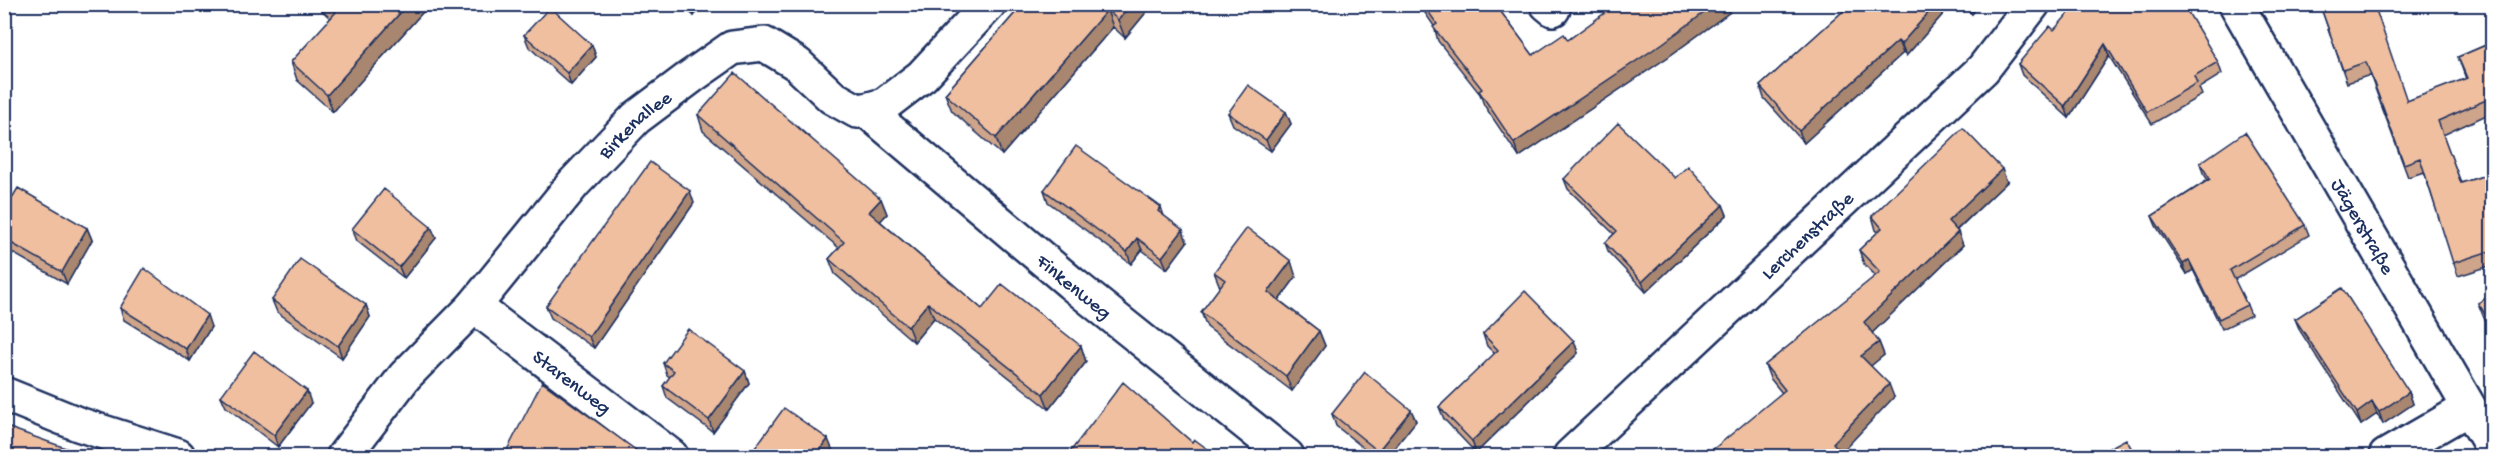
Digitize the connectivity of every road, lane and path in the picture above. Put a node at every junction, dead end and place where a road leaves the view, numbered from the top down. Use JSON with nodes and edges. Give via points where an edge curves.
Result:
{"nodes":[{"id":1,"x":989,"y":4,"type":"edge"},
{"id":2,"x":2033,"y":4,"type":"edge"},
{"id":3,"x":2236,"y":4,"type":"edge"},
{"id":4,"x":866,"y":110,"type":"junction"},
{"id":5,"x":474,"y":306,"type":"junction"},
{"id":6,"x":4,"y":394,"type":"edge"},
{"id":7,"x":2469,"y":408,"type":"junction"},
{"id":8,"x":2493,"y":447,"type":"edge"},
{"id":9,"x":178,"y":456,"type":"edge"},
{"id":10,"x":344,"y":456,"type":"edge"},
{"id":11,"x":671,"y":456,"type":"edge"},
{"id":12,"x":1287,"y":456,"type":"edge"},
{"id":13,"x":1570,"y":456,"type":"edge"},
{"id":14,"x":2386,"y":456,"type":"edge"}],
"edges":[{"from":1,"to":4,"type":"street","via":[[921,76],[884,105]]},
{"from":2,"to":13,"type":"street","name":"Lerchenstraße","via":[[1983,69]]},
{"from":3,"to":7,"type":"street","name":"Jägerstraße"},
{"from":4,"to":5,"type":"street","name":"Birkenallee","via":[[857,111],[832,97],[797,63],[764,44],[732,48],[636,118],[574,183]]},
{"from":4,"to":12,"type":"street","name":"Finkenweg","via":[[1071,283]]},
{"from":5,"to":10,"type":"street","name":"Birkenallee","via":[[405,376]]},
{"from":5,"to":11,"type":"street","name":"Starenweg"},
{"from":6,"to":9,"type":"street","via":[[78,424]]},
{"from":7,"to":8,"type":"street","name":"Jägerstraße"},
{"from":7,"to":14,"type":"street"}]}
